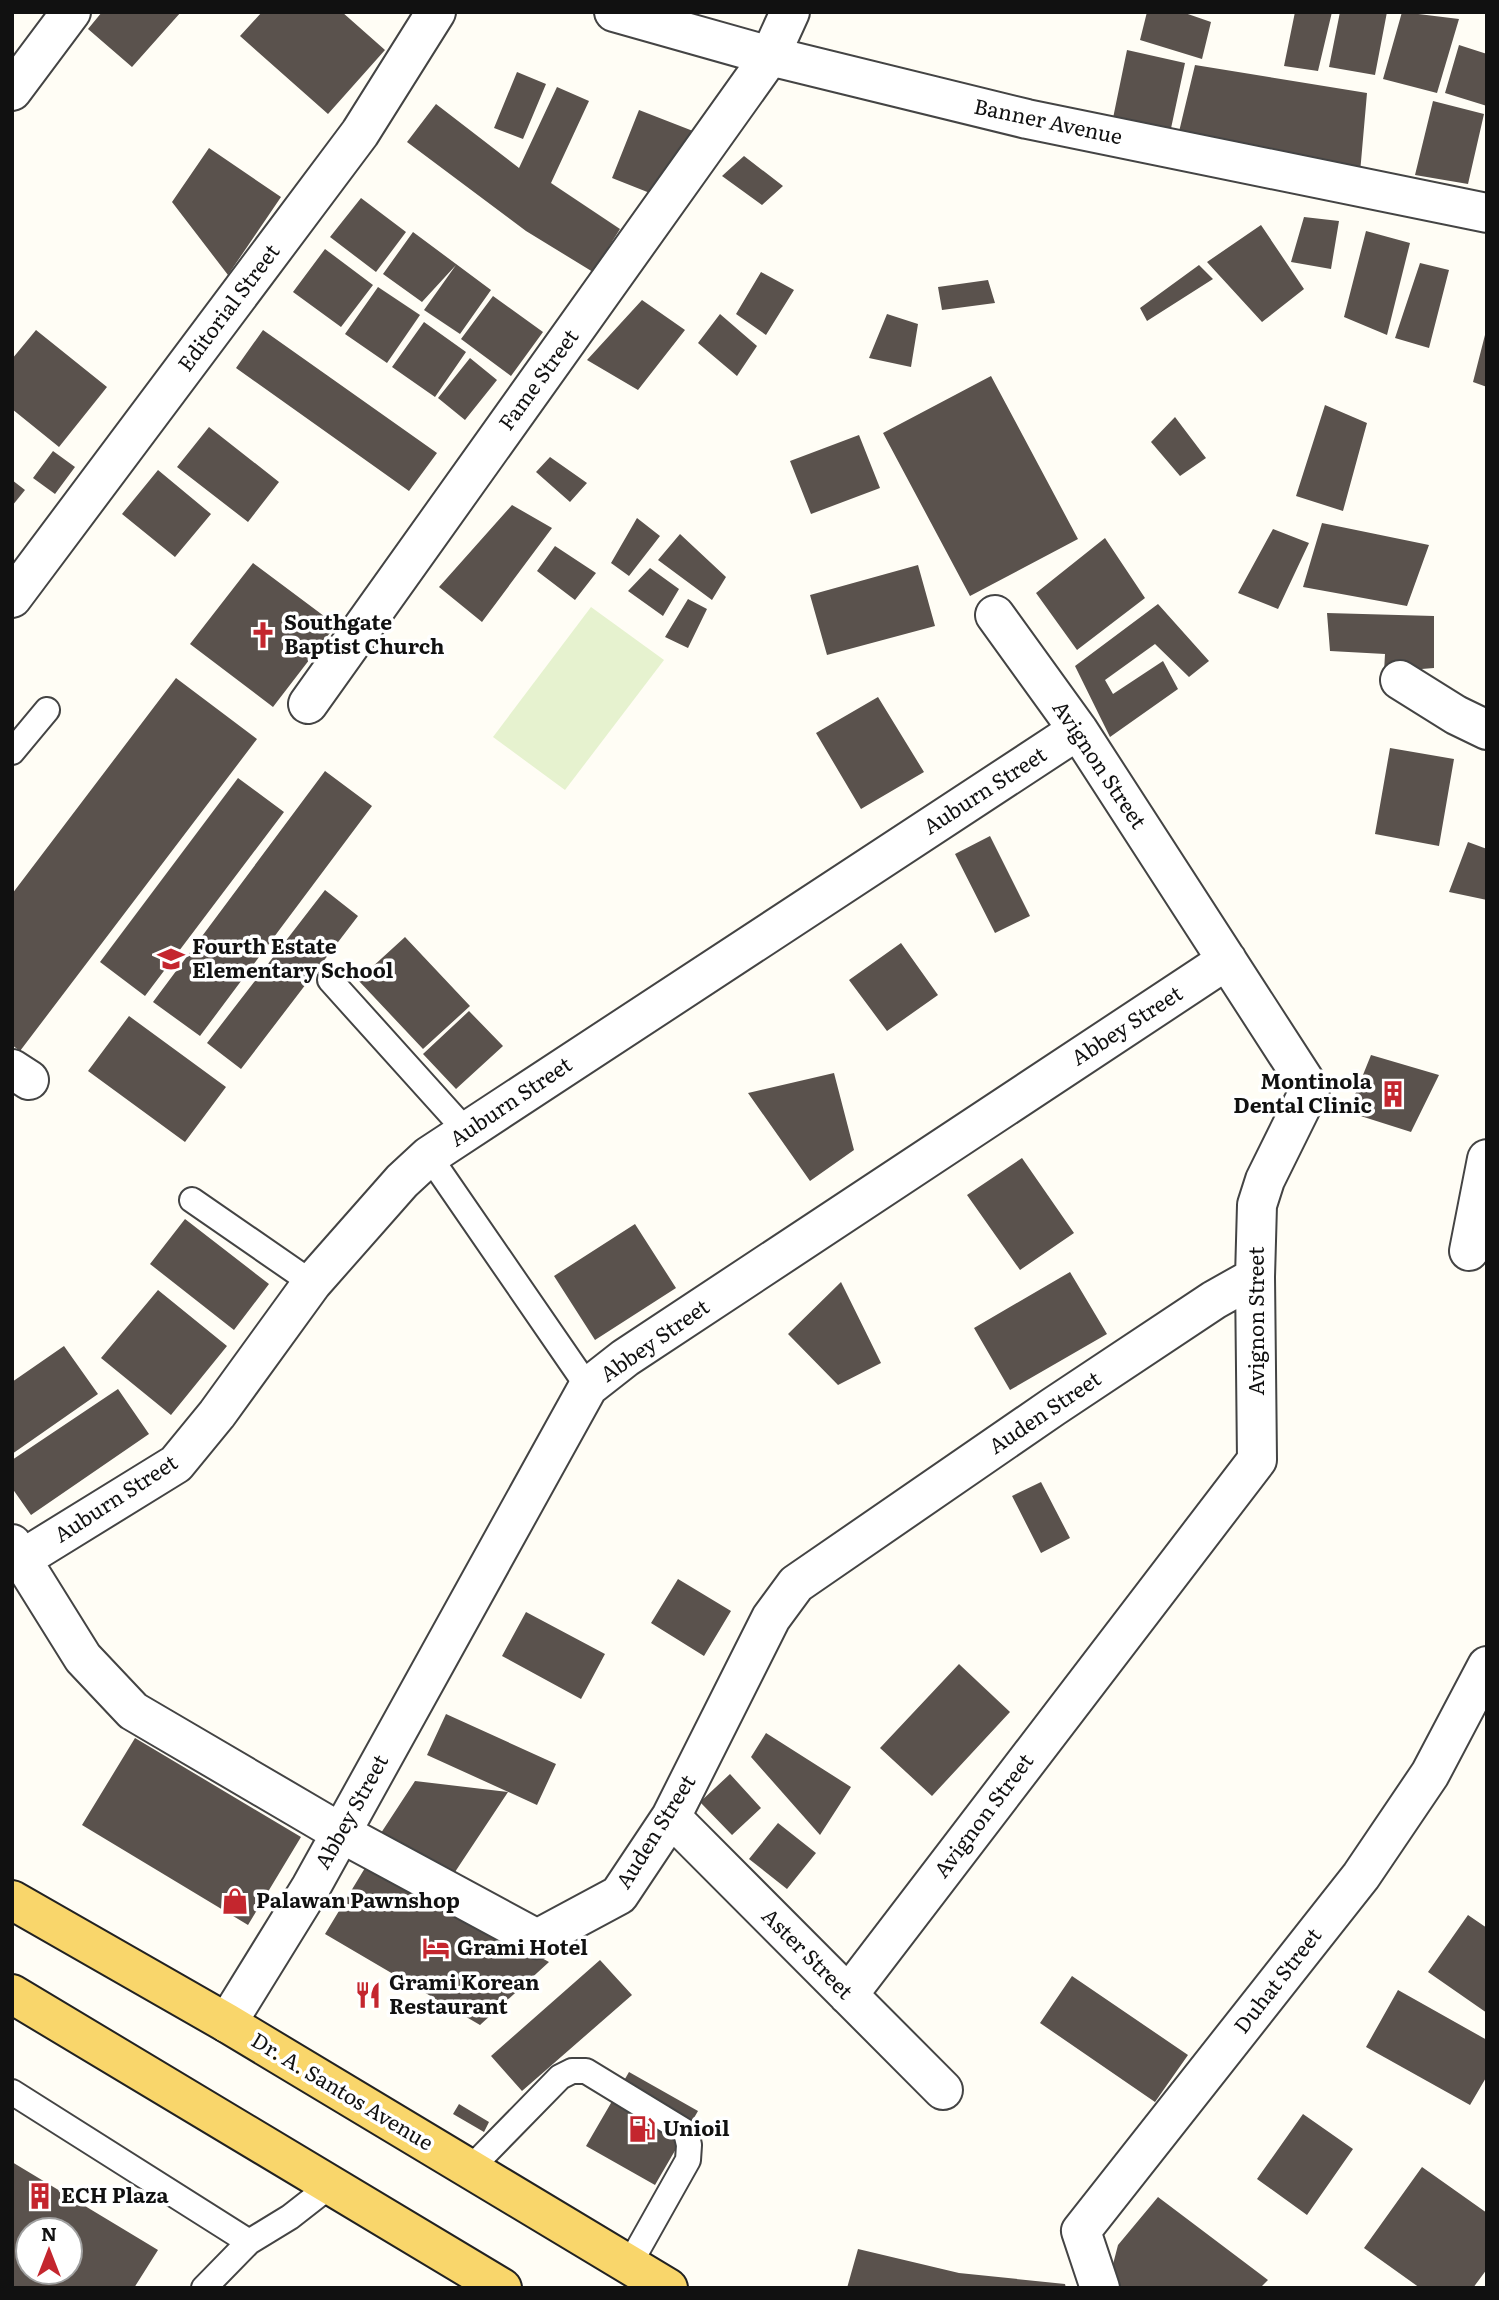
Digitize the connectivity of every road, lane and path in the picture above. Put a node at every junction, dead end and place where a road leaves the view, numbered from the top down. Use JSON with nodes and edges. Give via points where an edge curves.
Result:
{"nodes":[{"id":1,"x":71,"y":12,"type":"edge"},
{"id":2,"x":436,"y":12,"type":"edge"},
{"id":3,"x":614,"y":12,"type":"edge"},
{"id":4,"x":790,"y":12,"type":"edge"},
{"id":5,"x":770,"y":56,"type":"junction"},
{"id":6,"x":12,"y":91,"type":"edge"},
{"id":7,"x":1487,"y":213,"type":"edge"},
{"id":8,"x":12,"y":598,"type":"edge"},
{"id":9,"x":995,"y":615,"type":"dead end"},
{"id":10,"x":1400,"y":680,"type":"dead end"},
{"id":11,"x":308,"y":704,"type":"dead end"},
{"id":12,"x":47,"y":710,"type":"dead end"},
{"id":13,"x":1077,"y":730,"type":"junction"},
{"id":14,"x":1487,"y":730,"type":"edge"},
{"id":15,"x":12,"y":752,"type":"edge"},
{"id":16,"x":1227,"y":960,"type":"junction"},
{"id":17,"x":330,"y":980,"type":"dead end"},
{"id":18,"x":467,"y":1132,"type":"junction"},
{"id":19,"x":429,"y":1156,"type":"junction"},
{"id":20,"x":1487,"y":1159,"type":"edge"},
{"id":21,"x":192,"y":1200,"type":"dead end"},
{"id":22,"x":1469,"y":1251,"type":"dead end"},
{"id":23,"x":1255,"y":1277,"type":"junction"},
{"id":24,"x":312,"y":1283,"type":"junction"},
{"id":25,"x":589,"y":1387,"type":"junction"},
{"id":26,"x":17,"y":1552,"type":"edge"},
{"id":27,"x":1487,"y":1667,"type":"edge"},
{"id":28,"x":671,"y":1817,"type":"junction"},
{"id":29,"x":341,"y":1833,"type":"junction"},
{"id":30,"x":12,"y":1900,"type":"edge"},
{"id":31,"x":12,"y":1994,"type":"edge"},
{"id":32,"x":848,"y":1995,"type":"junction"},
{"id":33,"x":228,"y":2023,"type":"junction"},
{"id":34,"x":943,"y":2090,"type":"dead end"},
{"id":35,"x":12,"y":2092,"type":"edge"},
{"id":36,"x":471,"y":2168,"type":"junction"},
{"id":37,"x":331,"y":2185,"type":"junction"},
{"id":38,"x":250,"y":2242,"type":"junction"},
{"id":39,"x":629,"y":2265,"type":"junction"},
{"id":40,"x":204,"y":2288,"type":"edge"},
{"id":41,"x":502,"y":2288,"type":"edge"},
{"id":42,"x":668,"y":2288,"type":"edge"},
{"id":43,"x":1100,"y":2288,"type":"edge"}],
"edges":[{"from":1,"to":6,"type":"street"},
{"from":2,"to":8,"type":"street","name":"Editorial Street","via":[[360,132]]},
{"from":3,"to":5,"type":"street","name":"Banner Avenue"},
{"from":4,"to":5,"type":"street","name":"Fame Street"},
{"from":5,"to":7,"type":"street","name":"Banner Avenue","via":[[1027,119]]},
{"from":5,"to":11,"type":"street","name":"Fame Street"},
{"from":9,"to":13,"type":"street","name":"Avignon Street"},
{"from":10,"to":14,"type":"street"},
{"from":12,"to":15,"type":"lane"},
{"from":13,"to":16,"type":"street","name":"Avignon Street"},
{"from":13,"to":18,"type":"street","name":"Auburn Street"},
{"from":16,"to":23,"type":"street","name":"Avignon Street","via":[[1310,1089],[1257,1205]]},
{"from":16,"to":25,"type":"street","name":"Abbey Street","via":[[636,1351]]},
{"from":17,"to":18,"type":"lane"},
{"from":18,"to":19,"type":"street","name":"Auburn Street"},
{"from":19,"to":24,"type":"street","name":"Auburn Street","via":[[401,1181]]},
{"from":19,"to":25,"type":"lane"},
{"from":20,"to":22,"type":"street"},
{"from":21,"to":24,"type":"lane"},
{"from":23,"to":28,"type":"street","name":"Auden Street","via":[[1053,1407],[796,1584],[771,1618]]},
{"from":23,"to":32,"type":"street","name":"Avignon Street","via":[[1257,1460]]},
{"from":24,"to":26,"type":"street","name":"Auburn Street","via":[[176,1464]]},
{"from":25,"to":29,"type":"street","name":"Abbey Street"},
{"from":26,"to":29,"type":"street","name":"Auden Street","via":[[83,1658],[133,1711]]},
{"from":27,"to":43,"type":"street","name":"Duhat Street","via":[[1430,1774],[1361,1876],[1082,2231]]},
{"from":28,"to":29,"type":"street","name":"Auden Street","via":[[619,1895],[537,1939]]},
{"from":28,"to":32,"type":"street","name":"Aster Street"},
{"from":29,"to":33,"type":"street","name":"Abbey Street"},
{"from":30,"to":33,"type":"main road","name":"Dr. A. Santos Avenue"},
{"from":31,"to":37,"type":"main road"},
{"from":32,"to":34,"type":"street","name":"Aster Street"},
{"from":33,"to":36,"type":"main road","name":"Dr. A. Santos Avenue"},
{"from":35,"to":38,"type":"lane"},
{"from":36,"to":39,"type":"main road","name":"Dr. A. Santos Avenue"},
{"from":36,"to":39,"type":"lane","via":[[560,2077],[586,2071],[685,2132],[689,2146],[688,2160]]},
{"from":37,"to":38,"type":"lane"},
{"from":37,"to":41,"type":"main road"},
{"from":38,"to":40,"type":"lane"},
{"from":39,"to":42,"type":"main road","name":"Dr. A. Santos Avenue"}]}
